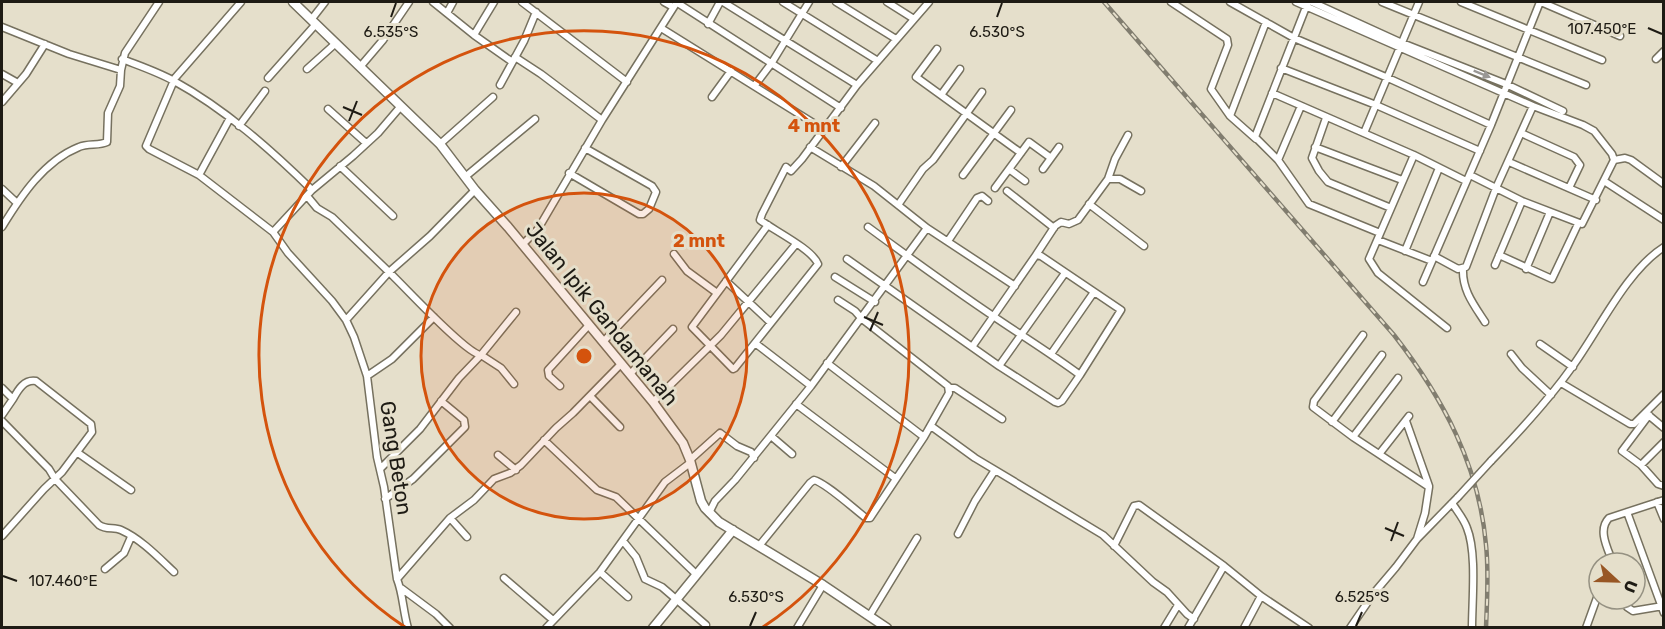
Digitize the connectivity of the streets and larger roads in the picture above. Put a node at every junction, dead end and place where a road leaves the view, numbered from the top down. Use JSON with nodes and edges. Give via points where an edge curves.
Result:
{"nodes":[{"id":1,"x":159,"y":2,"type":"edge"},
{"id":2,"x":241,"y":2,"type":"edge"},
{"id":3,"x":292,"y":2,"type":"edge"},
{"id":4,"x":325,"y":2,"type":"edge"},
{"id":5,"x":409,"y":2,"type":"edge"},
{"id":6,"x":433,"y":2,"type":"edge"},
{"id":7,"x":453,"y":2,"type":"edge"},
{"id":8,"x":494,"y":2,"type":"edge"},
{"id":9,"x":522,"y":2,"type":"edge"},
{"id":10,"x":664,"y":2,"type":"edge"},
{"id":11,"x":722,"y":2,"type":"edge"},
{"id":12,"x":783,"y":2,"type":"edge"},
{"id":13,"x":809,"y":2,"type":"edge"},
{"id":14,"x":836,"y":2,"type":"edge"},
{"id":15,"x":887,"y":2,"type":"edge"},
{"id":16,"x":929,"y":2,"type":"edge"},
{"id":17,"x":1230,"y":2,"type":"edge"},
{"id":18,"x":1296,"y":2,"type":"edge"},
{"id":19,"x":1382,"y":2,"type":"edge"},
{"id":20,"x":1419,"y":2,"type":"edge"},
{"id":21,"x":1461,"y":2,"type":"edge"},
{"id":22,"x":1541,"y":2,"type":"edge"},
{"id":23,"x":675,"y":3,"type":"edge"},
{"id":24,"x":1176,"y":3,"type":"edge"},
{"id":25,"x":1308,"y":3,"type":"edge"},
{"id":26,"x":536,"y":12,"type":"junction"},
{"id":27,"x":447,"y":13,"type":"junction"},
{"id":28,"x":801,"y":13,"type":"junction"},
{"id":29,"x":1414,"y":15,"type":"junction"},
{"id":30,"x":914,"y":18,"type":"junction"},
{"id":31,"x":314,"y":22,"type":"junction"},
{"id":32,"x":1266,"y":22,"type":"junction"},
{"id":33,"x":708,"y":24,"type":"junction"},
{"id":34,"x":2,"y":27,"type":"edge"},
{"id":35,"x":661,"y":28,"type":"junction"},
{"id":36,"x":1529,"y":31,"type":"junction"},
{"id":37,"x":474,"y":35,"type":"junction"},
{"id":38,"x":1620,"y":36,"type":"dead end"},
{"id":39,"x":1294,"y":38,"type":"junction"},
{"id":40,"x":784,"y":39,"type":"junction"},
{"id":41,"x":896,"y":39,"type":"junction"},
{"id":42,"x":336,"y":43,"type":"junction"},
{"id":43,"x":45,"y":44,"type":"junction"},
{"id":44,"x":1401,"y":45,"type":"junction"},
{"id":45,"x":937,"y":49,"type":"dead end"},
{"id":46,"x":1664,"y":51,"type":"edge"},
{"id":47,"x":1518,"y":57,"type":"junction"},
{"id":48,"x":122,"y":59,"type":"junction"},
{"id":49,"x":513,"y":59,"type":"junction"},
{"id":50,"x":1656,"y":59,"type":"dead end"},
{"id":51,"x":1602,"y":60,"type":"dead end"},
{"id":52,"x":878,"y":61,"type":"junction"},
{"id":53,"x":771,"y":64,"type":"junction"},
{"id":54,"x":360,"y":67,"type":"junction"},
{"id":55,"x":1281,"y":68,"type":"junction"},
{"id":56,"x":307,"y":69,"type":"dead end"},
{"id":57,"x":960,"y":69,"type":"dead end"},
{"id":58,"x":121,"y":70,"type":"junction"},
{"id":59,"x":731,"y":71,"type":"junction"},
{"id":60,"x":2,"y":74,"type":"edge"},
{"id":61,"x":268,"y":78,"type":"dead end"},
{"id":62,"x":1388,"y":78,"type":"junction"},
{"id":63,"x":174,"y":81,"type":"junction"},
{"id":64,"x":627,"y":82,"type":"junction"},
{"id":65,"x":18,"y":83,"type":"junction"},
{"id":66,"x":1506,"y":84,"type":"junction"},
{"id":67,"x":500,"y":85,"type":"dead end"},
{"id":68,"x":755,"y":85,"type":"junction"},
{"id":69,"x":857,"y":85,"type":"junction"},
{"id":70,"x":1586,"y":85,"type":"dead end"},
{"id":71,"x":265,"y":91,"type":"dead end"},
{"id":72,"x":982,"y":92,"type":"dead end"},
{"id":73,"x":1272,"y":93,"type":"junction"},
{"id":74,"x":1504,"y":93,"type":"junction"},
{"id":75,"x":941,"y":95,"type":"junction"},
{"id":76,"x":493,"y":97,"type":"dead end"},
{"id":77,"x":712,"y":97,"type":"dead end"},
{"id":78,"x":2,"y":102,"type":"edge"},
{"id":79,"x":1376,"y":105,"type":"junction"},
{"id":80,"x":402,"y":106,"type":"junction"},
{"id":81,"x":1302,"y":106,"type":"junction"},
{"id":82,"x":1533,"y":106,"type":"junction"},
{"id":83,"x":841,"y":108,"type":"junction"},
{"id":84,"x":328,"y":109,"type":"dead end"},
{"id":85,"x":1011,"y":110,"type":"dead end"},
{"id":86,"x":1563,"y":111,"type":"dead end"},
{"id":87,"x":966,"y":114,"type":"junction"},
{"id":88,"x":1230,"y":116,"type":"junction"},
{"id":89,"x":230,"y":118,"type":"junction"},
{"id":90,"x":1326,"y":118,"type":"junction"},
{"id":91,"x":535,"y":119,"type":"dead end"},
{"id":92,"x":602,"y":120,"type":"junction"},
{"id":93,"x":875,"y":123,"type":"dead end"},
{"id":94,"x":1491,"y":125,"type":"junction"},
{"id":95,"x":239,"y":126,"type":"junction"},
{"id":96,"x":824,"y":129,"type":"junction"},
{"id":97,"x":994,"y":133,"type":"junction"},
{"id":98,"x":1364,"y":133,"type":"junction"},
{"id":99,"x":1521,"y":133,"type":"junction"},
{"id":100,"x":1128,"y":135,"type":"dead end"},
{"id":101,"x":1256,"y":138,"type":"junction"},
{"id":102,"x":366,"y":143,"type":"junction"},
{"id":103,"x":440,"y":144,"type":"junction"},
{"id":104,"x":810,"y":147,"type":"junction"},
{"id":105,"x":1059,"y":147,"type":"dead end"},
{"id":106,"x":1315,"y":147,"type":"junction"},
{"id":107,"x":585,"y":148,"type":"junction"},
{"id":108,"x":1480,"y":151,"type":"junction"},
{"id":109,"x":1021,"y":153,"type":"junction"},
{"id":110,"x":1414,"y":155,"type":"junction"},
{"id":111,"x":1051,"y":158,"type":"junction"},
{"id":112,"x":1278,"y":160,"type":"junction"},
{"id":113,"x":1614,"y":160,"type":"junction"},
{"id":114,"x":1509,"y":162,"type":"junction"},
{"id":115,"x":340,"y":166,"type":"junction"},
{"id":116,"x":841,"y":167,"type":"junction"},
{"id":117,"x":1439,"y":168,"type":"junction"},
{"id":118,"x":1009,"y":169,"type":"junction"},
{"id":119,"x":1043,"y":169,"type":"dead end"},
{"id":120,"x":569,"y":173,"type":"junction"},
{"id":121,"x":199,"y":175,"type":"junction"},
{"id":122,"x":963,"y":176,"type":"dead end"},
{"id":123,"x":465,"y":177,"type":"junction"},
{"id":124,"x":1468,"y":178,"type":"junction"},
{"id":125,"x":1108,"y":179,"type":"junction"},
{"id":126,"x":1402,"y":180,"type":"junction"},
{"id":127,"x":1025,"y":181,"type":"dead end"},
{"id":128,"x":1604,"y":181,"type":"junction"},
{"id":129,"x":1664,"y":184,"type":"edge"},
{"id":130,"x":1496,"y":188,"type":"junction"},
{"id":131,"x":1569,"y":188,"type":"junction"},
{"id":132,"x":2,"y":189,"type":"edge"},
{"id":133,"x":995,"y":189,"type":"dead end"},
{"id":134,"x":312,"y":190,"type":"junction"},
{"id":135,"x":475,"y":190,"type":"junction"},
{"id":136,"x":1007,"y":190,"type":"dead end"},
{"id":137,"x":1141,"y":191,"type":"dead end"},
{"id":138,"x":307,"y":196,"type":"junction"},
{"id":139,"x":14,"y":200,"type":"junction"},
{"id":140,"x":1596,"y":200,"type":"junction"},
{"id":141,"x":988,"y":201,"type":"dead end"},
{"id":142,"x":1522,"y":201,"type":"junction"},
{"id":143,"x":1089,"y":204,"type":"junction"},
{"id":144,"x":898,"y":205,"type":"junction"},
{"id":145,"x":1391,"y":208,"type":"junction"},
{"id":146,"x":1550,"y":212,"type":"junction"},
{"id":147,"x":393,"y":216,"type":"dead end"},
{"id":148,"x":1664,"y":220,"type":"edge"},
{"id":149,"x":1578,"y":224,"type":"junction"},
{"id":150,"x":768,"y":225,"type":"junction"},
{"id":151,"x":2,"y":227,"type":"edge"},
{"id":152,"x":868,"y":227,"type":"dead end"},
{"id":153,"x":927,"y":228,"type":"junction"},
{"id":154,"x":1054,"y":228,"type":"junction"},
{"id":155,"x":273,"y":232,"type":"junction"},
{"id":156,"x":1379,"y":237,"type":"junction"},
{"id":157,"x":948,"y":241,"type":"junction"},
{"id":158,"x":796,"y":244,"type":"junction"},
{"id":159,"x":522,"y":245,"type":"junction"},
{"id":160,"x":1144,"y":246,"type":"dead end"},
{"id":161,"x":1664,"y":247,"type":"edge"},
{"id":162,"x":1405,"y":251,"type":"junction"},
{"id":163,"x":674,"y":254,"type":"dead end"},
{"id":164,"x":1036,"y":255,"type":"junction"},
{"id":165,"x":1500,"y":255,"type":"junction"},
{"id":166,"x":907,"y":256,"type":"junction"},
{"id":167,"x":847,"y":259,"type":"dead end"},
{"id":168,"x":1433,"y":259,"type":"junction"},
{"id":169,"x":1495,"y":265,"type":"dead end"},
{"id":170,"x":1463,"y":269,"type":"junction"},
{"id":171,"x":1526,"y":269,"type":"junction"},
{"id":172,"x":389,"y":272,"type":"junction"},
{"id":173,"x":1065,"y":273,"type":"junction"},
{"id":174,"x":835,"y":277,"type":"dead end"},
{"id":175,"x":662,"y":280,"type":"dead end"},
{"id":176,"x":726,"y":281,"type":"junction"},
{"id":177,"x":1423,"y":282,"type":"dead end"},
{"id":178,"x":1015,"y":286,"type":"junction"},
{"id":179,"x":886,"y":287,"type":"junction"},
{"id":180,"x":1094,"y":292,"type":"junction"},
{"id":181,"x":717,"y":293,"type":"junction"},
{"id":182,"x":838,"y":300,"type":"dead end"},
{"id":183,"x":750,"y":302,"type":"junction"},
{"id":184,"x":875,"y":302,"type":"junction"},
{"id":185,"x":516,"y":312,"type":"dead end"},
{"id":186,"x":434,"y":317,"type":"junction"},
{"id":187,"x":994,"y":317,"type":"junction"},
{"id":188,"x":862,"y":319,"type":"junction"},
{"id":189,"x":346,"y":320,"type":"junction"},
{"id":190,"x":770,"y":322,"type":"junction"},
{"id":191,"x":1485,"y":322,"type":"dead end"},
{"id":192,"x":589,"y":325,"type":"junction"},
{"id":193,"x":1447,"y":328,"type":"dead end"},
{"id":194,"x":673,"y":329,"type":"dead end"},
{"id":195,"x":1021,"y":335,"type":"junction"},
{"id":196,"x":1363,"y":335,"type":"dead end"},
{"id":197,"x":603,"y":342,"type":"junction"},
{"id":198,"x":754,"y":343,"type":"junction"},
{"id":199,"x":1540,"y":344,"type":"dead end"},
{"id":200,"x":711,"y":345,"type":"junction"},
{"id":201,"x":972,"y":347,"type":"junction"},
{"id":202,"x":1051,"y":354,"type":"junction"},
{"id":203,"x":1511,"y":354,"type":"dead end"},
{"id":204,"x":481,"y":355,"type":"junction"},
{"id":205,"x":1382,"y":355,"type":"dead end"},
{"id":206,"x":827,"y":363,"type":"junction"},
{"id":207,"x":621,"y":364,"type":"junction"},
{"id":208,"x":999,"y":366,"type":"junction"},
{"id":209,"x":1573,"y":367,"type":"junction"},
{"id":210,"x":630,"y":374,"type":"junction"},
{"id":211,"x":1080,"y":375,"type":"junction"},
{"id":212,"x":367,"y":376,"type":"junction"},
{"id":213,"x":1398,"y":378,"type":"dead end"},
{"id":214,"x":1561,"y":383,"type":"junction"},
{"id":215,"x":514,"y":384,"type":"dead end"},
{"id":216,"x":560,"y":386,"type":"dead end"},
{"id":217,"x":811,"y":386,"type":"junction"},
{"id":218,"x":2,"y":387,"type":"edge"},
{"id":219,"x":949,"y":388,"type":"junction"},
{"id":220,"x":1664,"y":394,"type":"edge"},
{"id":221,"x":1551,"y":395,"type":"junction"},
{"id":222,"x":590,"y":396,"type":"junction"},
{"id":223,"x":13,"y":399,"type":"junction"},
{"id":224,"x":441,"y":401,"type":"junction"},
{"id":225,"x":653,"y":402,"type":"junction"},
{"id":226,"x":796,"y":404,"type":"junction"},
{"id":227,"x":1647,"y":414,"type":"junction"},
{"id":228,"x":2,"y":415,"type":"edge"},
{"id":229,"x":1002,"y":419,"type":"dead end"},
{"id":230,"x":2,"y":421,"type":"edge"},
{"id":231,"x":1332,"y":422,"type":"junction"},
{"id":232,"x":931,"y":426,"type":"junction"},
{"id":233,"x":620,"y":427,"type":"dead end"},
{"id":234,"x":1664,"y":428,"type":"edge"},
{"id":235,"x":771,"y":436,"type":"junction"},
{"id":236,"x":924,"y":437,"type":"junction"},
{"id":237,"x":1353,"y":437,"type":"junction"},
{"id":238,"x":544,"y":440,"type":"junction"},
{"id":239,"x":1664,"y":442,"type":"edge"},
{"id":240,"x":78,"y":453,"type":"junction"},
{"id":241,"x":1380,"y":453,"type":"junction"},
{"id":242,"x":792,"y":454,"type":"dead end"},
{"id":243,"x":498,"y":455,"type":"dead end"},
{"id":244,"x":754,"y":458,"type":"junction"},
{"id":245,"x":690,"y":461,"type":"junction"},
{"id":246,"x":1641,"y":465,"type":"junction"},
{"id":247,"x":380,"y":469,"type":"junction"},
{"id":248,"x":516,"y":470,"type":"junction"},
{"id":249,"x":995,"y":470,"type":"junction"},
{"id":250,"x":895,"y":478,"type":"junction"},
{"id":251,"x":55,"y":479,"type":"junction"},
{"id":252,"x":1664,"y":486,"type":"edge"},
{"id":253,"x":1429,"y":487,"type":"junction"},
{"id":254,"x":132,"y":490,"type":"dead end"},
{"id":255,"x":385,"y":499,"type":"junction"},
{"id":256,"x":1660,"y":501,"type":"edge"},
{"id":257,"x":1452,"y":503,"type":"junction"},
{"id":258,"x":1627,"y":512,"type":"junction"},
{"id":259,"x":709,"y":513,"type":"junction"},
{"id":260,"x":450,"y":518,"type":"junction"},
{"id":261,"x":639,"y":518,"type":"junction"},
{"id":262,"x":1664,"y":519,"type":"edge"},
{"id":263,"x":733,"y":530,"type":"junction"},
{"id":264,"x":958,"y":534,"type":"dead end"},
{"id":265,"x":2,"y":536,"type":"edge"},
{"id":266,"x":132,"y":537,"type":"junction"},
{"id":267,"x":467,"y":537,"type":"dead end"},
{"id":268,"x":917,"y":538,"type":"dead end"},
{"id":269,"x":1417,"y":538,"type":"junction"},
{"id":270,"x":623,"y":541,"type":"junction"},
{"id":271,"x":759,"y":546,"type":"junction"},
{"id":272,"x":1114,"y":546,"type":"junction"},
{"id":273,"x":1608,"y":551,"type":"edge"},
{"id":274,"x":1224,"y":566,"type":"junction"},
{"id":275,"x":105,"y":569,"type":"dead end"},
{"id":276,"x":174,"y":572,"type":"dead end"},
{"id":277,"x":600,"y":572,"type":"junction"},
{"id":278,"x":696,"y":574,"type":"junction"},
{"id":279,"x":504,"y":578,"type":"dead end"},
{"id":280,"x":397,"y":579,"type":"junction"},
{"id":281,"x":823,"y":585,"type":"junction"},
{"id":282,"x":401,"y":588,"type":"junction"},
{"id":283,"x":1261,"y":596,"type":"junction"},
{"id":284,"x":628,"y":597,"type":"dead end"},
{"id":285,"x":676,"y":599,"type":"junction"},
{"id":286,"x":1178,"y":605,"type":"junction"},
{"id":287,"x":1663,"y":609,"type":"edge"},
{"id":288,"x":1647,"y":610,"type":"edge"},
{"id":289,"x":1592,"y":611,"type":"edge"},
{"id":290,"x":872,"y":617,"type":"junction"},
{"id":291,"x":1194,"y":619,"type":"junction"},
{"id":292,"x":554,"y":620,"type":"junction"},
{"id":293,"x":706,"y":625,"type":"dead end"},
{"id":294,"x":408,"y":627,"type":"edge"},
{"id":295,"x":450,"y":627,"type":"edge"},
{"id":296,"x":546,"y":627,"type":"edge"},
{"id":297,"x":653,"y":627,"type":"edge"},
{"id":298,"x":797,"y":627,"type":"edge"},
{"id":299,"x":868,"y":627,"type":"edge"},
{"id":300,"x":888,"y":627,"type":"edge"},
{"id":301,"x":1164,"y":627,"type":"edge"},
{"id":302,"x":1188,"y":627,"type":"edge"},
{"id":303,"x":1244,"y":627,"type":"edge"},
{"id":304,"x":1309,"y":627,"type":"edge"},
{"id":305,"x":1350,"y":627,"type":"edge"},
{"id":306,"x":1472,"y":627,"type":"edge"},
{"id":307,"x":1586,"y":627,"type":"edge"}],
"edges":[{"from":1,"to":48,"type":"street"},
{"from":2,"to":63,"type":"street"},
{"from":3,"to":31,"type":"street","name":"Jalan Ipik Gandamanah"},
{"from":4,"to":31,"type":"street"},
{"from":5,"to":54,"type":"street"},
{"from":6,"to":27,"type":"street"},
{"from":7,"to":27,"type":"street"},
{"from":8,"to":37,"type":"street"},
{"from":9,"to":26,"type":"street"},
{"from":10,"to":23,"type":"street"},
{"from":11,"to":33,"type":"street"},
{"from":11,"to":40,"type":"street"},
{"from":12,"to":28,"type":"street"},
{"from":13,"to":28,"type":"street"},
{"from":14,"to":41,"type":"street"},
{"from":15,"to":30,"type":"street"},
{"from":16,"to":30,"type":"street"},
{"from":17,"to":32,"type":"street"},
{"from":18,"to":25,"type":"street"},
{"from":19,"to":29,"type":"street"},
{"from":20,"to":29,"type":"street"},
{"from":21,"to":36,"type":"street"},
{"from":22,"to":36,"type":"street"},
{"from":22,"to":38,"type":"street"},
{"from":23,"to":33,"type":"street"},
{"from":23,"to":35,"type":"street"},
{"from":24,"to":88,"type":"street","via":[[1228,41],[1211,89]]},
{"from":25,"to":39,"type":"street"},
{"from":25,"to":44,"type":"street"},
{"from":26,"to":49,"type":"street"},
{"from":26,"to":64,"type":"street"},
{"from":27,"to":37,"type":"street"},
{"from":28,"to":40,"type":"street"},
{"from":28,"to":52,"type":"street"},
{"from":29,"to":44,"type":"street"},
{"from":29,"to":47,"type":"street"},
{"from":30,"to":41,"type":"street"},
{"from":31,"to":42,"type":"street","name":"Jalan Ipik Gandamanah"},
{"from":31,"to":61,"type":"street"},
{"from":32,"to":39,"type":"street"},
{"from":32,"to":88,"type":"street"},
{"from":33,"to":53,"type":"street"},
{"from":34,"to":43,"type":"street"},
{"from":35,"to":59,"type":"street"},
{"from":35,"to":64,"type":"street"},
{"from":36,"to":47,"type":"street"},
{"from":36,"to":51,"type":"street"},
{"from":37,"to":49,"type":"street"},
{"from":39,"to":55,"type":"street"},
{"from":39,"to":62,"type":"street"},
{"from":40,"to":53,"type":"street"},
{"from":40,"to":69,"type":"street"},
{"from":41,"to":52,"type":"street"},
{"from":42,"to":54,"type":"street","name":"Jalan Ipik Gandamanah"},
{"from":42,"to":56,"type":"street"},
{"from":43,"to":58,"type":"street"},
{"from":43,"to":65,"type":"street"},
{"from":44,"to":62,"type":"street"},
{"from":44,"to":66,"type":"street","one_way":true},
{"from":44,"to":74,"type":"street"},
{"from":45,"to":75,"type":"street","via":[[916,77]]},
{"from":46,"to":50,"type":"street"},
{"from":47,"to":66,"type":"street"},
{"from":47,"to":70,"type":"street"},
{"from":48,"to":58,"type":"street"},
{"from":48,"to":63,"type":"street"},
{"from":49,"to":67,"type":"street"},
{"from":49,"to":92,"type":"street","via":[[541,74]]},
{"from":52,"to":69,"type":"street"},
{"from":53,"to":68,"type":"street"},
{"from":53,"to":83,"type":"street"},
{"from":54,"to":80,"type":"street","name":"Jalan Ipik Gandamanah"},
{"from":55,"to":73,"type":"street"},
{"from":55,"to":79,"type":"street"},
{"from":57,"to":75,"type":"street"},
{"from":58,"to":139,"type":"street","via":[[122,82],[108,113],[107,142],[81,146],[56,158]]},
{"from":59,"to":68,"type":"street"},
{"from":59,"to":77,"type":"street"},
{"from":60,"to":65,"type":"street"},
{"from":62,"to":79,"type":"street"},
{"from":62,"to":94,"type":"street"},
{"from":63,"to":89,"type":"street"},
{"from":63,"to":121,"type":"street","name":"Gang Beton","via":[[146,146]]},
{"from":64,"to":92,"type":"street"},
{"from":65,"to":78,"type":"street"},
{"from":66,"to":74,"type":"street"},
{"from":66,"to":86,"type":"street"},
{"from":68,"to":96,"type":"street"},
{"from":69,"to":83,"type":"street"},
{"from":71,"to":95,"type":"street"},
{"from":72,"to":87,"type":"street"},
{"from":73,"to":81,"type":"street"},
{"from":73,"to":101,"type":"street"},
{"from":74,"to":82,"type":"street"},
{"from":74,"to":94,"type":"street"},
{"from":75,"to":87,"type":"street"},
{"from":76,"to":103,"type":"street"},
{"from":79,"to":98,"type":"street"},
{"from":79,"to":108,"type":"street"},
{"from":80,"to":102,"type":"street"},
{"from":80,"to":103,"type":"street","name":"Jalan Ipik Gandamanah"},
{"from":81,"to":90,"type":"street"},
{"from":81,"to":112,"type":"street"},
{"from":82,"to":99,"type":"street"},
{"from":82,"to":113,"type":"street","via":[[1594,131]]},
{"from":83,"to":96,"type":"street"},
{"from":84,"to":102,"type":"street"},
{"from":85,"to":97,"type":"street"},
{"from":87,"to":97,"type":"street"},
{"from":87,"to":144,"type":"street"},
{"from":88,"to":101,"type":"street"},
{"from":89,"to":95,"type":"street"},
{"from":89,"to":121,"type":"street"},
{"from":90,"to":98,"type":"street"},
{"from":90,"to":106,"type":"street"},
{"from":91,"to":123,"type":"street"},
{"from":92,"to":107,"type":"street"},
{"from":93,"to":116,"type":"street"},
{"from":94,"to":108,"type":"street"},
{"from":95,"to":134,"type":"street"},
{"from":96,"to":104,"type":"street"},
{"from":97,"to":109,"type":"street"},
{"from":97,"to":122,"type":"street"},
{"from":98,"to":110,"type":"street"},
{"from":99,"to":114,"type":"street"},
{"from":99,"to":131,"type":"street","via":[[1578,161],[1580,165]]},
{"from":100,"to":125,"type":"street"},
{"from":101,"to":112,"type":"street"},
{"from":102,"to":115,"type":"street"},
{"from":103,"to":123,"type":"street","name":"Jalan Ipik Gandamanah"},
{"from":104,"to":116,"type":"street"},
{"from":104,"to":150,"type":"street","via":[[791,171],[786,167],[781,175],[760,219]]},
{"from":105,"to":111,"type":"street"},
{"from":106,"to":126,"type":"street"},
{"from":106,"to":145,"type":"street","via":[[1312,159],[1327,181]]},
{"from":107,"to":120,"type":"street"},
{"from":107,"to":120,"type":"street","via":[[652,186],[656,192],[649,209],[639,214]]},
{"from":108,"to":124,"type":"street"},
{"from":109,"to":111,"type":"street","via":[[1029,142]]},
{"from":109,"to":118,"type":"street"},
{"from":110,"to":117,"type":"street"},
{"from":110,"to":126,"type":"street"},
{"from":111,"to":119,"type":"street"},
{"from":112,"to":156,"type":"street","via":[[1310,204]]},
{"from":113,"to":128,"type":"street"},
{"from":113,"to":129,"type":"street","via":[[1631,160]]},
{"from":114,"to":130,"type":"street"},
{"from":114,"to":131,"type":"street"},
{"from":115,"to":134,"type":"street"},
{"from":115,"to":147,"type":"street"},
{"from":116,"to":144,"type":"street"},
{"from":117,"to":124,"type":"street"},
{"from":117,"to":162,"type":"street"},
{"from":118,"to":127,"type":"street"},
{"from":118,"to":133,"type":"street"},
{"from":120,"to":159,"type":"street","via":[[538,229]]},
{"from":121,"to":155,"type":"street","name":"Gang Beton"},
{"from":123,"to":135,"type":"street","name":"Jalan Ipik Gandamanah"},
{"from":124,"to":130,"type":"street"},
{"from":124,"to":168,"type":"street"},
{"from":125,"to":137,"type":"street","via":[[1120,179]]},
{"from":125,"to":143,"type":"street"},
{"from":126,"to":145,"type":"street"},
{"from":128,"to":140,"type":"street"},
{"from":128,"to":148,"type":"street"},
{"from":130,"to":142,"type":"street"},
{"from":130,"to":170,"type":"street"},
{"from":131,"to":140,"type":"street"},
{"from":132,"to":139,"type":"street"},
{"from":134,"to":138,"type":"street"},
{"from":135,"to":159,"type":"street","name":"Jalan Ipik Gandamanah"},
{"from":135,"to":172,"type":"street"},
{"from":136,"to":154,"type":"street"},
{"from":138,"to":155,"type":"street"},
{"from":138,"to":172,"type":"street"},
{"from":139,"to":151,"type":"street"},
{"from":140,"to":149,"type":"street","via":[[1585,222]]},
{"from":141,"to":157,"type":"street","via":[[982,196],[977,198]]},
{"from":142,"to":146,"type":"street"},
{"from":142,"to":165,"type":"street"},
{"from":143,"to":154,"type":"street","via":[[1074,223],[1061,222]]},
{"from":143,"to":160,"type":"street"},
{"from":144,"to":153,"type":"street"},
{"from":145,"to":156,"type":"street"},
{"from":146,"to":149,"type":"street"},
{"from":146,"to":171,"type":"street"},
{"from":149,"to":171,"type":"street","via":[[1552,279]]},
{"from":150,"to":158,"type":"street"},
{"from":150,"to":176,"type":"street"},
{"from":152,"to":166,"type":"street"},
{"from":153,"to":157,"type":"street"},
{"from":153,"to":166,"type":"street"},
{"from":154,"to":164,"type":"street"},
{"from":155,"to":189,"type":"street","name":"Gang Beton"},
{"from":156,"to":162,"type":"street"},
{"from":156,"to":193,"type":"street","via":[[1369,259],[1375,269]]},
{"from":157,"to":178,"type":"street"},
{"from":158,"to":183,"type":"street"},
{"from":158,"to":190,"type":"street","via":[[818,264]]},
{"from":159,"to":192,"type":"street","name":"Jalan Ipik Gandamanah"},
{"from":161,"to":209,"type":"street","via":[[1644,265],[1609,309]]},
{"from":162,"to":168,"type":"street"},
{"from":163,"to":181,"type":"street","via":[[687,271]]},
{"from":164,"to":173,"type":"street"},
{"from":164,"to":178,"type":"street"},
{"from":165,"to":169,"type":"street"},
{"from":165,"to":171,"type":"street"},
{"from":166,"to":179,"type":"street"},
{"from":166,"to":187,"type":"street"},
{"from":167,"to":179,"type":"street"},
{"from":168,"to":170,"type":"street"},
{"from":168,"to":177,"type":"street"},
{"from":170,"to":191,"type":"street","via":[[1462,282]]},
{"from":172,"to":186,"type":"street"},
{"from":172,"to":189,"type":"street"},
{"from":173,"to":180,"type":"street"},
{"from":173,"to":195,"type":"street"},
{"from":174,"to":184,"type":"street"},
{"from":175,"to":197,"type":"street"},
{"from":176,"to":181,"type":"street"},
{"from":176,"to":183,"type":"street"},
{"from":178,"to":187,"type":"street"},
{"from":179,"to":184,"type":"street"},
{"from":179,"to":201,"type":"street"},
{"from":180,"to":202,"type":"street"},
{"from":180,"to":211,"type":"street","via":[[1121,310]]},
{"from":181,"to":200,"type":"street","via":[[692,327]]},
{"from":182,"to":188,"type":"street"},
{"from":183,"to":190,"type":"street"},
{"from":183,"to":200,"type":"street"},
{"from":184,"to":188,"type":"street"},
{"from":185,"to":204,"type":"street"},
{"from":186,"to":204,"type":"street","via":[[473,353]]},
{"from":186,"to":212,"type":"street","via":[[392,359]]},
{"from":187,"to":195,"type":"street"},
{"from":187,"to":201,"type":"street"},
{"from":188,"to":206,"type":"street"},
{"from":188,"to":219,"type":"street"},
{"from":189,"to":212,"type":"street","name":"Gang Beton"},
{"from":190,"to":198,"type":"street"},
{"from":192,"to":197,"type":"street","name":"Jalan Ipik Gandamanah"},
{"from":192,"to":216,"type":"street","via":[[548,370]]},
{"from":194,"to":210,"type":"street"},
{"from":195,"to":202,"type":"street"},
{"from":195,"to":208,"type":"street"},
{"from":196,"to":231,"type":"street","via":[[1313,404]]},
{"from":197,"to":207,"type":"street","name":"Jalan Ipik Gandamanah"},
{"from":198,"to":200,"type":"street","via":[[733,369]]},
{"from":198,"to":217,"type":"street"},
{"from":199,"to":209,"type":"street"},
{"from":200,"to":225,"type":"street"},
{"from":201,"to":208,"type":"street"},
{"from":202,"to":211,"type":"street"},
{"from":203,"to":221,"type":"street"},
{"from":204,"to":215,"type":"street","via":[[501,368]]},
{"from":204,"to":224,"type":"street"},
{"from":205,"to":231,"type":"street"},
{"from":206,"to":217,"type":"street"},
{"from":206,"to":236,"type":"street"},
{"from":207,"to":210,"type":"street","name":"Jalan Ipik Gandamanah"},
{"from":207,"to":222,"type":"street"},
{"from":208,"to":211,"type":"street","via":[[1056,403],[1062,401]]},
{"from":209,"to":214,"type":"street"},
{"from":210,"to":225,"type":"street","name":"Jalan Ipik Gandamanah"},
{"from":212,"to":247,"type":"street","name":"Gang Beton"},
{"from":213,"to":237,"type":"street"},
{"from":214,"to":221,"type":"street"},
{"from":214,"to":227,"type":"street","via":[[1630,424]]},
{"from":217,"to":226,"type":"street"},
{"from":218,"to":223,"type":"street"},
{"from":219,"to":229,"type":"street","via":[[955,388]]},
{"from":219,"to":232,"type":"street"},
{"from":220,"to":227,"type":"street"},
{"from":221,"to":257,"type":"street","bridge":true},
{"from":222,"to":233,"type":"street"},
{"from":222,"to":238,"type":"street"},
{"from":223,"to":228,"type":"street"},
{"from":223,"to":240,"type":"street","via":[[25,383],[34,380],[91,424],[93,432]]},
{"from":224,"to":247,"type":"street","via":[[420,429]]},
{"from":224,"to":255,"type":"street","via":[[464,420],[465,427],[413,479]]},
{"from":225,"to":245,"type":"street","name":"Jalan Ipik Gandamanah","via":[[679,436]]},
{"from":226,"to":235,"type":"street"},
{"from":226,"to":250,"type":"street"},
{"from":227,"to":234,"type":"street"},
{"from":227,"to":246,"type":"street","via":[[1622,451]]},
{"from":230,"to":251,"type":"street"},
{"from":231,"to":237,"type":"street"},
{"from":232,"to":236,"type":"street"},
{"from":232,"to":249,"type":"street"},
{"from":235,"to":242,"type":"street"},
{"from":235,"to":244,"type":"street"},
{"from":236,"to":250,"type":"street"},
{"from":237,"to":241,"type":"street"},
{"from":238,"to":248,"type":"street"},
{"from":238,"to":261,"type":"street","via":[[597,490],[616,497]]},
{"from":239,"to":246,"type":"street"},
{"from":240,"to":251,"type":"street"},
{"from":240,"to":254,"type":"street"},
{"from":241,"to":253,"type":"street"},
{"from":241,"to":253,"type":"street","via":[[1408,418]]},
{"from":243,"to":248,"type":"street"},
{"from":244,"to":245,"type":"street","via":[[751,452],[720,433]]},
{"from":244,"to":259,"type":"street"},
{"from":245,"to":259,"type":"street","name":"Jalan Ipik Gandamanah","via":[[700,501]]},
{"from":245,"to":261,"type":"street","via":[[665,482]]},
{"from":246,"to":252,"type":"street"},
{"from":247,"to":255,"type":"street","name":"Gang Beton"},
{"from":248,"to":260,"type":"street","via":[[494,479]]},
{"from":249,"to":264,"type":"street"},
{"from":249,"to":272,"type":"street","via":[[1103,535]]},
{"from":250,"to":271,"type":"street","via":[[868,518],[821,482],[812,481]]},
{"from":251,"to":265,"type":"street"},
{"from":251,"to":266,"type":"street","via":[[99,525]]},
{"from":253,"to":269,"type":"street"},
{"from":255,"to":280,"type":"street","name":"Gang Beton"},
{"from":256,"to":258,"type":"street"},
{"from":256,"to":262,"type":"street"},
{"from":257,"to":269,"type":"street"},
{"from":257,"to":306,"type":"street","via":[[1467,528],[1471,548]]},
{"from":258,"to":273,"type":"street","via":[[1604,522]]},
{"from":258,"to":287,"type":"street"},
{"from":259,"to":263,"type":"street","name":"Jalan Ipik Gandamanah"},
{"from":260,"to":267,"type":"street"},
{"from":260,"to":280,"type":"street"},
{"from":261,"to":270,"type":"street"},
{"from":261,"to":278,"type":"street"},
{"from":263,"to":271,"type":"street","name":"Jalan Ipik Gandamanah"},
{"from":263,"to":278,"type":"street"},
{"from":266,"to":275,"type":"street","via":[[120,556]]},
{"from":266,"to":276,"type":"street"},
{"from":268,"to":290,"type":"street"},
{"from":269,"to":305,"type":"street"},
{"from":270,"to":277,"type":"street"},
{"from":270,"to":285,"type":"street","via":[[636,557],[645,579]]},
{"from":271,"to":281,"type":"street","name":"Jalan Ipik Gandamanah"},
{"from":272,"to":274,"type":"street","via":[[1134,507],[1139,505]]},
{"from":272,"to":286,"type":"street"},
{"from":274,"to":283,"type":"street"},
{"from":274,"to":291,"type":"street"},
{"from":277,"to":284,"type":"street"},
{"from":277,"to":292,"type":"street"},
{"from":278,"to":285,"type":"street"},
{"from":279,"to":292,"type":"street"},
{"from":280,"to":282,"type":"street","name":"Gang Beton"},
{"from":281,"to":290,"type":"street","name":"Jalan Ipik Gandamanah"},
{"from":281,"to":298,"type":"street"},
{"from":282,"to":294,"type":"street","name":"Gang Beton"},
{"from":282,"to":295,"type":"street"},
{"from":283,"to":303,"type":"street"},
{"from":283,"to":304,"type":"street"},
{"from":285,"to":293,"type":"street"},
{"from":285,"to":297,"type":"street"},
{"from":286,"to":291,"type":"street"},
{"from":286,"to":301,"type":"street"},
{"from":287,"to":288,"type":"street"},
{"from":289,"to":307,"type":"street"},
{"from":290,"to":299,"type":"street"},
{"from":290,"to":300,"type":"street","name":"Jalan Ipik Gandamanah"},
{"from":291,"to":302,"type":"street"},
{"from":292,"to":296,"type":"street"}]}
